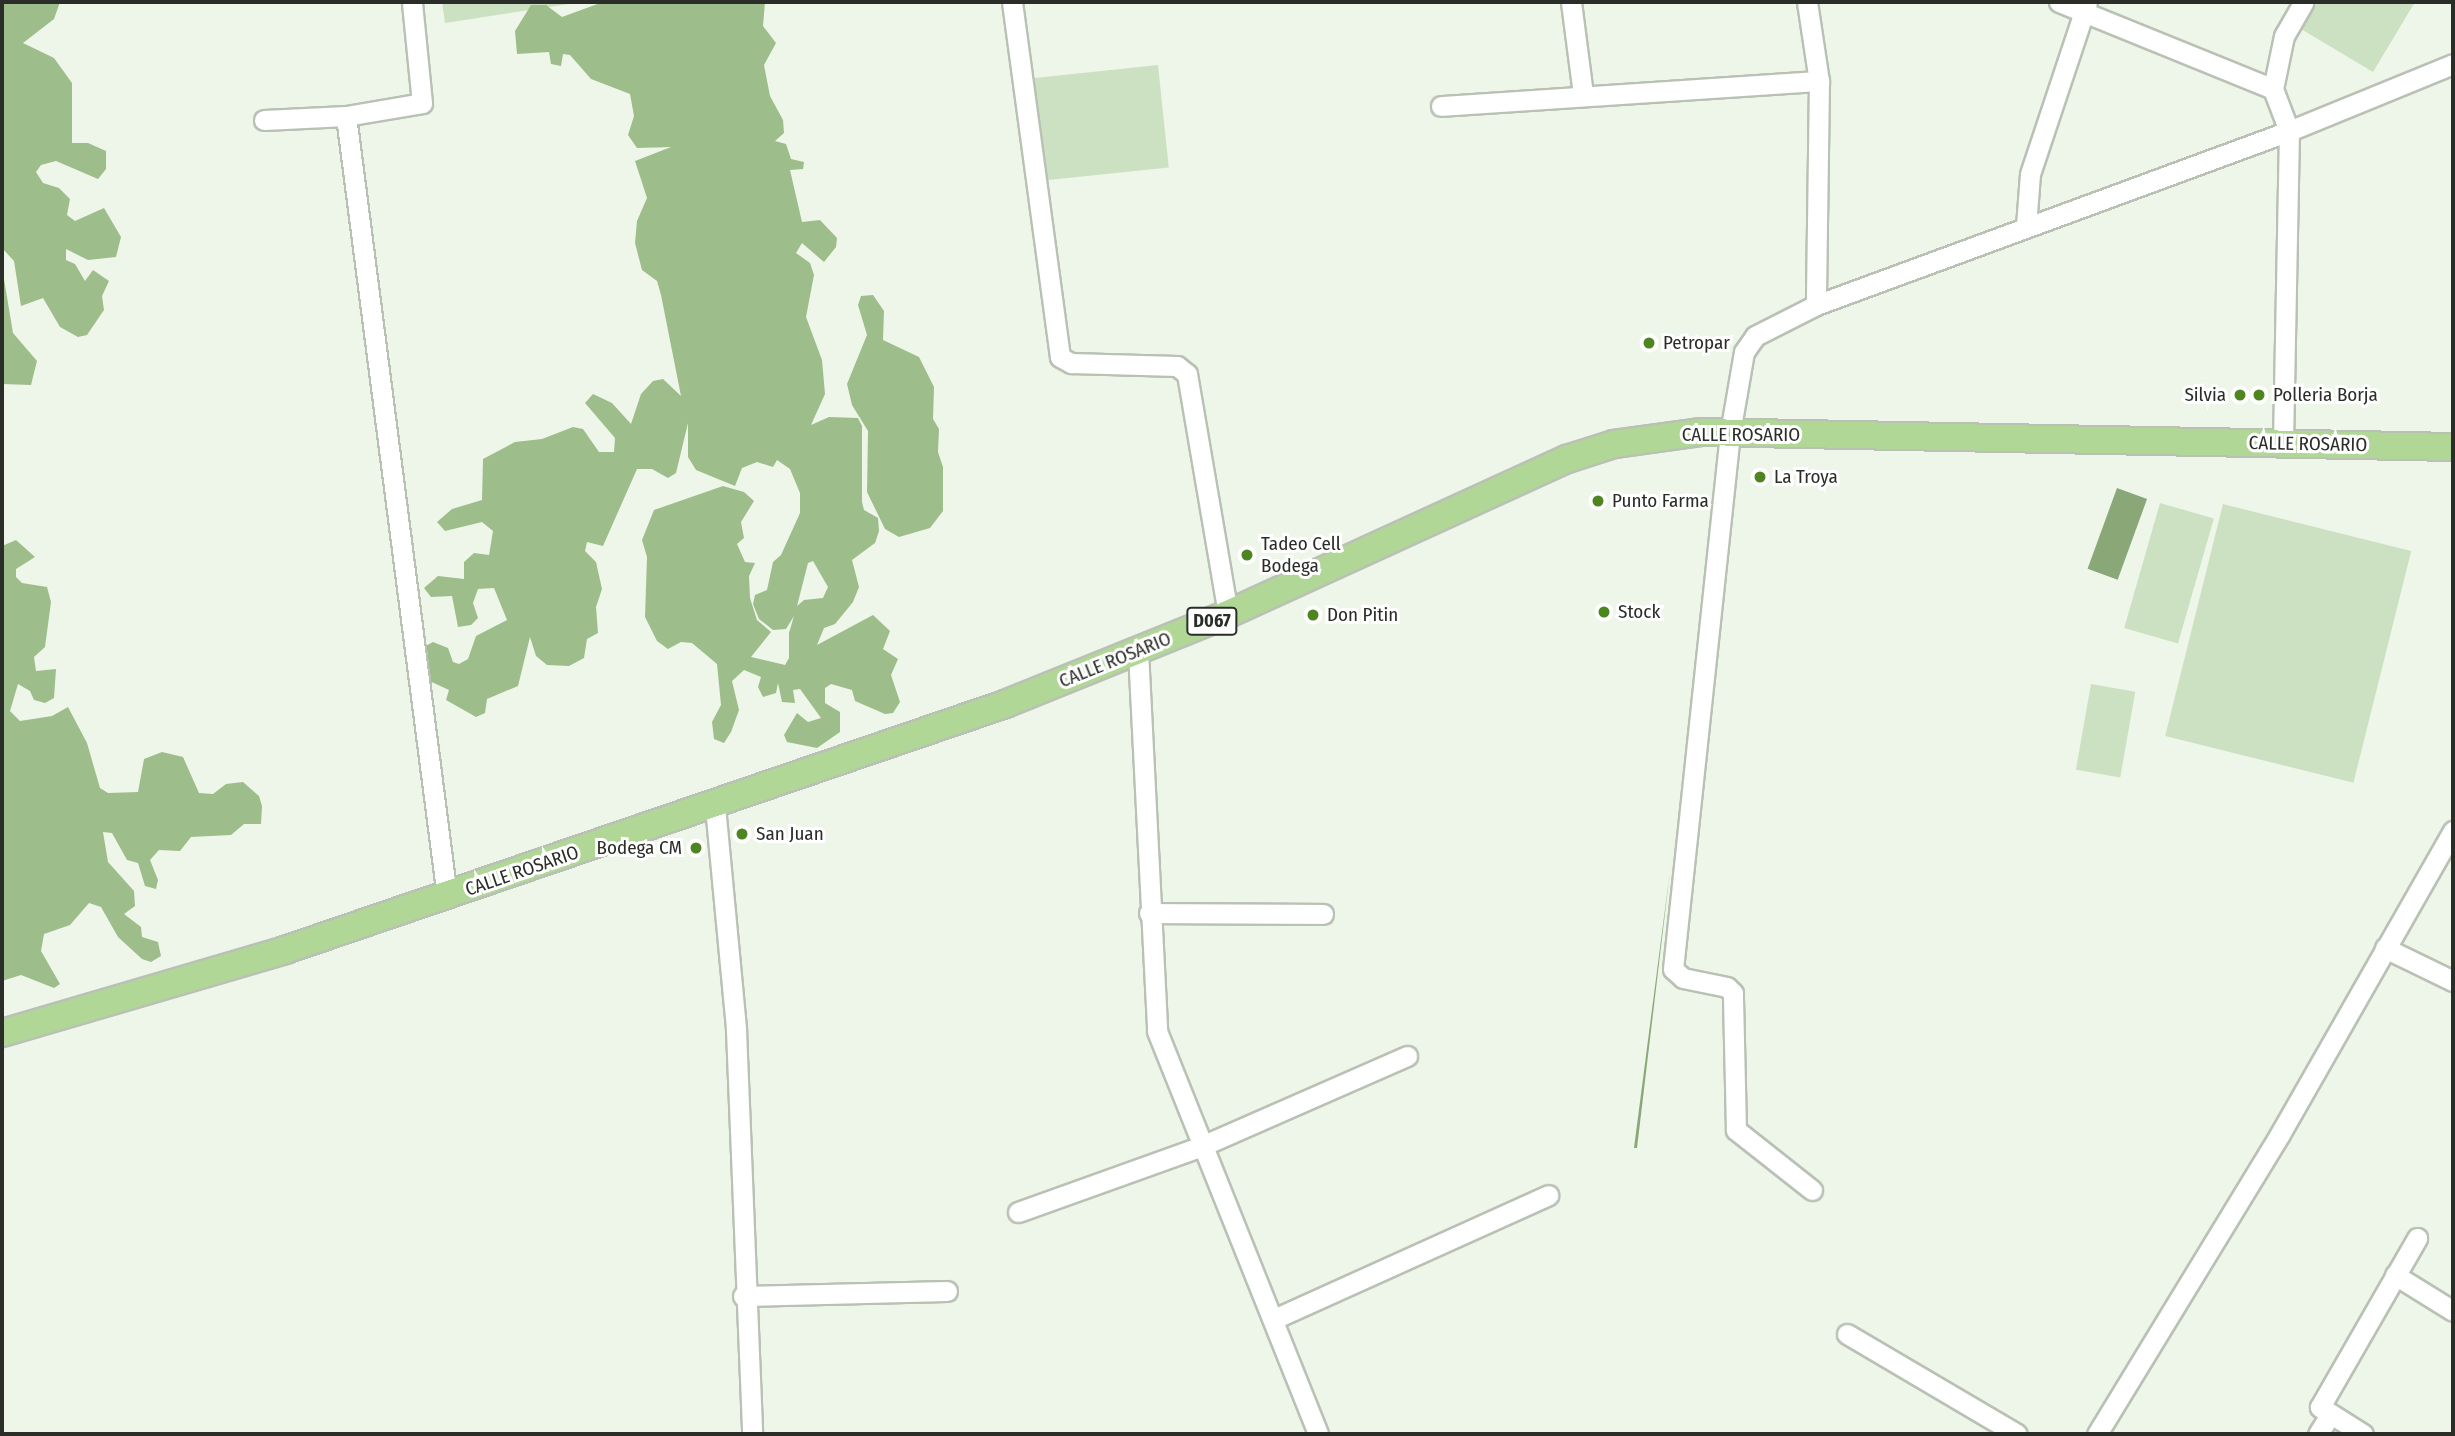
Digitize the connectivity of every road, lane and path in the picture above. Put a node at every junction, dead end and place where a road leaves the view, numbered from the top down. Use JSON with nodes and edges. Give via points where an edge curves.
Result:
{"nodes":[{"id":1,"x":412,"y":2,"type":"edge"},
{"id":2,"x":1012,"y":2,"type":"edge"},
{"id":3,"x":1571,"y":2,"type":"edge"},
{"id":4,"x":1807,"y":2,"type":"edge"},
{"id":5,"x":2059,"y":2,"type":"edge"},
{"id":6,"x":2304,"y":2,"type":"edge"},
{"id":7,"x":2085,"y":7,"type":"edge"},
{"id":8,"x":2453,"y":64,"type":"edge"},
{"id":9,"x":1819,"y":81,"type":"junction"},
{"id":10,"x":2273,"y":89,"type":"junction"},
{"id":11,"x":1583,"y":95,"type":"junction"},
{"id":12,"x":1441,"y":106,"type":"dead end"},
{"id":13,"x":346,"y":116,"type":"junction"},
{"id":14,"x":264,"y":120,"type":"dead end"},
{"id":15,"x":2289,"y":131,"type":"junction"},
{"id":16,"x":2026,"y":226,"type":"junction"},
{"id":17,"x":1816,"y":305,"type":"junction"},
{"id":18,"x":1730,"y":433,"type":"junction"},
{"id":19,"x":2283,"y":443,"type":"junction"},
{"id":20,"x":2453,"y":447,"type":"edge"},
{"id":21,"x":1228,"y":614,"type":"junction"},
{"id":22,"x":1138,"y":651,"type":"junction"},
{"id":23,"x":715,"y":806,"type":"junction"},
{"id":24,"x":2453,"y":831,"type":"edge"},
{"id":25,"x":447,"y":897,"type":"junction"},
{"id":26,"x":1149,"y":913,"type":"junction"},
{"id":27,"x":1324,"y":914,"type":"dead end"},
{"id":28,"x":2385,"y":948,"type":"junction"},
{"id":29,"x":2453,"y":981,"type":"edge"},
{"id":30,"x":2,"y":1033,"type":"edge"},
{"id":31,"x":1407,"y":1056,"type":"dead end"},
{"id":32,"x":1202,"y":1146,"type":"junction"},
{"id":33,"x":1812,"y":1190,"type":"dead end"},
{"id":34,"x":1548,"y":1195,"type":"dead end"},
{"id":35,"x":1018,"y":1212,"type":"dead end"},
{"id":36,"x":2417,"y":1238,"type":"dead end"},
{"id":37,"x":2395,"y":1275,"type":"junction"},
{"id":38,"x":947,"y":1291,"type":"dead end"},
{"id":39,"x":743,"y":1296,"type":"junction"},
{"id":40,"x":2453,"y":1311,"type":"edge"},
{"id":41,"x":1275,"y":1319,"type":"junction"},
{"id":42,"x":1847,"y":1334,"type":"dead end"},
{"id":43,"x":2329,"y":1415,"type":"junction"},
{"id":44,"x":752,"y":1434,"type":"edge"},
{"id":45,"x":1318,"y":1434,"type":"edge"},
{"id":46,"x":2017,"y":1434,"type":"edge"},
{"id":47,"x":2097,"y":1434,"type":"edge"},
{"id":48,"x":2318,"y":1434,"type":"edge"},
{"id":49,"x":2363,"y":1434,"type":"edge"}],
"edges":[{"from":1,"to":13,"type":"street","via":[[422,103]]},
{"from":2,"to":21,"type":"street","via":[[1060,357],[1071,363],[1177,366],[1187,374]]},
{"from":3,"to":11,"type":"street"},
{"from":4,"to":9,"type":"street"},
{"from":5,"to":7,"type":"street"},
{"from":6,"to":10,"type":"street","via":[[2284,36]]},
{"from":7,"to":10,"type":"street"},
{"from":7,"to":16,"type":"street","via":[[2030,174]]},
{"from":8,"to":15,"type":"street"},
{"from":9,"to":11,"type":"street"},
{"from":9,"to":17,"type":"street"},
{"from":10,"to":15,"type":"street"},
{"from":11,"to":12,"type":"street"},
{"from":13,"to":14,"type":"street"},
{"from":13,"to":25,"type":"street"},
{"from":15,"to":16,"type":"street"},
{"from":15,"to":19,"type":"street"},
{"from":16,"to":17,"type":"street"},
{"from":17,"to":18,"type":"street","via":[[1755,336],[1744,352]]},
{"from":18,"to":19,"type":"main road","name":"CALLE ROSARIO","number":"D067"},
{"from":18,"to":21,"type":"main road","name":"CALLE ROSARIO","number":"D067","via":[[1700,432],[1614,444],[1567,459]]},
{"from":18,"to":33,"type":"street","via":[[1673,969],[1683,978],[1727,987],[1733,993],[1736,1130]]},
{"from":19,"to":20,"type":"main road","name":"CALLE ROSARIO","number":"D067"},
{"from":21,"to":22,"type":"main road","name":"CALLE ROSARIO","number":"D067"},
{"from":22,"to":23,"type":"main road","name":"CALLE ROSARIO","number":"D067","via":[[1005,704]]},
{"from":22,"to":26,"type":"street"},
{"from":23,"to":25,"type":"main road","name":"CALLE ROSARIO","number":"D067"},
{"from":23,"to":39,"type":"street","via":[[736,1030]]},
{"from":24,"to":28,"type":"street"},
{"from":25,"to":30,"type":"main road","name":"CALLE ROSARIO","number":"D067"},
{"from":26,"to":27,"type":"street"},
{"from":26,"to":32,"type":"street","via":[[1157,1031]]},
{"from":28,"to":29,"type":"street"},
{"from":28,"to":47,"type":"street","via":[[2225,1228]]},
{"from":31,"to":32,"type":"street"},
{"from":32,"to":35,"type":"street"},
{"from":32,"to":41,"type":"street"},
{"from":34,"to":41,"type":"street"},
{"from":36,"to":37,"type":"street"},
{"from":37,"to":40,"type":"street"},
{"from":37,"to":43,"type":"street","via":[[2320,1407]]},
{"from":38,"to":39,"type":"street"},
{"from":39,"to":44,"type":"street"},
{"from":41,"to":45,"type":"street"},
{"from":42,"to":46,"type":"street"},
{"from":43,"to":48,"type":"street"},
{"from":43,"to":49,"type":"street"}]}
